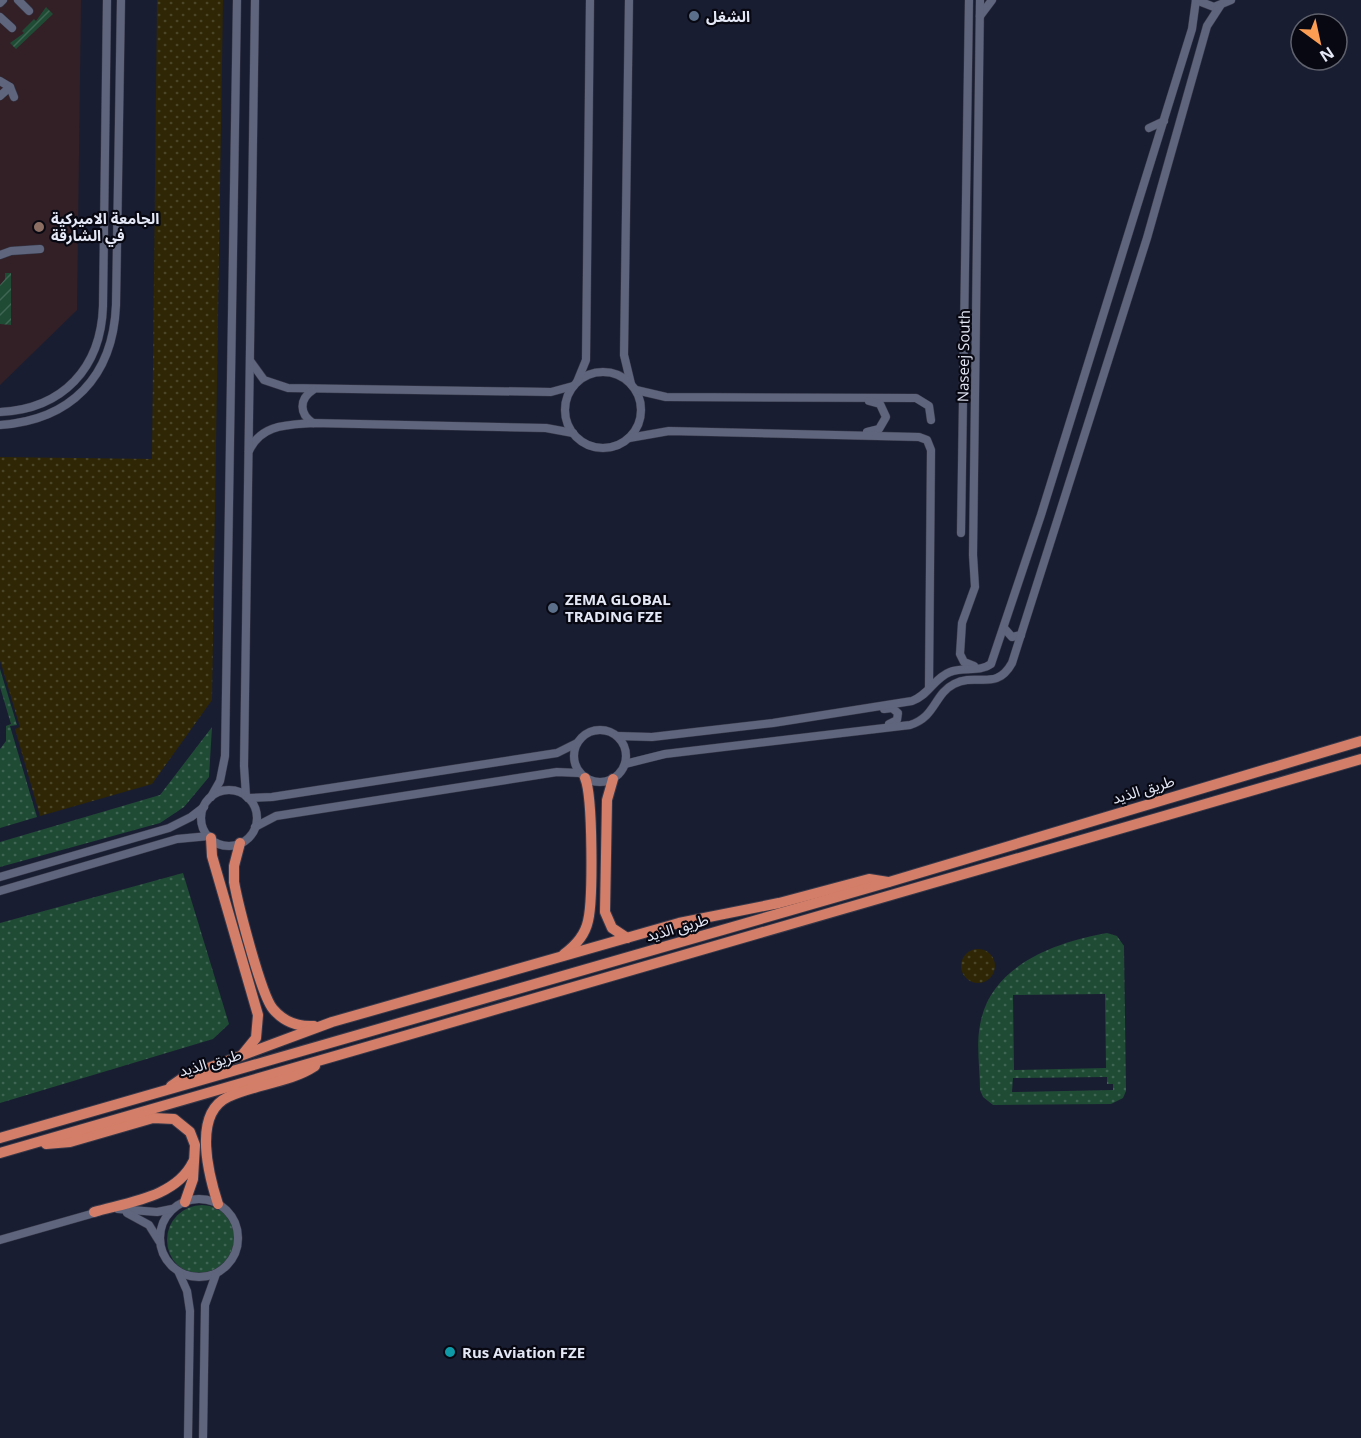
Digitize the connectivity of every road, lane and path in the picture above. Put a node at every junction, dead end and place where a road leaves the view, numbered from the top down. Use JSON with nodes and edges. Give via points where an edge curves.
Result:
{"nodes":[{"id":1,"x":3,"y":0,"type":"edge"},
{"id":2,"x":18,"y":0,"type":"edge"},
{"id":3,"x":108,"y":0,"type":"edge"},
{"id":4,"x":121,"y":0,"type":"edge"},
{"id":5,"x":237,"y":0,"type":"edge"},
{"id":6,"x":255,"y":0,"type":"edge"},
{"id":7,"x":590,"y":0,"type":"edge"},
{"id":8,"x":629,"y":0,"type":"edge"},
{"id":9,"x":969,"y":0,"type":"edge"},
{"id":10,"x":980,"y":0,"type":"edge"},
{"id":11,"x":992,"y":0,"type":"edge"},
{"id":12,"x":1196,"y":0,"type":"edge"},
{"id":13,"x":1231,"y":0,"type":"edge"},
{"id":14,"x":0,"y":3,"type":"edge"},
{"id":15,"x":1220,"y":6,"type":"junction"},
{"id":16,"x":29,"y":11,"type":"dead end"},
{"id":17,"x":0,"y":17,"type":"edge"},
{"id":18,"x":979,"y":17,"type":"junction"},
{"id":19,"x":12,"y":28,"type":"dead end"},
{"id":20,"x":0,"y":81,"type":"edge"},
{"id":21,"x":10,"y":87,"type":"junction"},
{"id":22,"x":0,"y":96,"type":"edge"},
{"id":23,"x":14,"y":97,"type":"dead end"},
{"id":24,"x":1164,"y":121,"type":"junction"},
{"id":25,"x":1149,"y":128,"type":"dead end"},
{"id":26,"x":40,"y":249,"type":"dead end"},
{"id":27,"x":0,"y":255,"type":"edge"},
{"id":28,"x":250,"y":359,"type":"junction"},
{"id":29,"x":575,"y":384,"type":"junction"},
{"id":30,"x":634,"y":387,"type":"junction"},
{"id":31,"x":313,"y":390,"type":"junction"},
{"id":32,"x":852,"y":398,"type":"junction"},
{"id":33,"x":0,"y":412,"type":"edge"},
{"id":34,"x":931,"y":420,"type":"dead end"},
{"id":35,"x":313,"y":423,"type":"junction"},
{"id":36,"x":0,"y":425,"type":"edge"},
{"id":37,"x":573,"y":433,"type":"junction"},
{"id":38,"x":850,"y":435,"type":"junction"},
{"id":39,"x":630,"y":438,"type":"junction"},
{"id":40,"x":249,"y":452,"type":"junction"},
{"id":41,"x":961,"y":533,"type":"dead end"},
{"id":42,"x":1004,"y":628,"type":"junction"},
{"id":43,"x":1021,"y":635,"type":"junction"},
{"id":44,"x":998,"y":645,"type":"junction"},
{"id":45,"x":928,"y":691,"type":"junction"},
{"id":46,"x":866,"y":708,"type":"junction"},
{"id":47,"x":868,"y":730,"type":"junction"},
{"id":48,"x":617,"y":736,"type":"junction"},
{"id":49,"x":1361,"y":741,"type":"edge"},
{"id":50,"x":577,"y":743,"type":"junction"},
{"id":51,"x":1361,"y":759,"type":"edge"},
{"id":52,"x":625,"y":764,"type":"junction"},
{"id":53,"x":582,"y":776,"type":"junction"},
{"id":54,"x":614,"y":779,"type":"junction"},
{"id":55,"x":211,"y":797,"type":"junction"},
{"id":56,"x":247,"y":797,"type":"junction"},
{"id":57,"x":204,"y":807,"type":"junction"},
{"id":58,"x":255,"y":827,"type":"junction"},
{"id":59,"x":210,"y":837,"type":"junction"},
{"id":60,"x":240,"y":843,"type":"junction"},
{"id":61,"x":0,"y":877,"type":"edge"},
{"id":62,"x":889,"y":882,"type":"junction"},
{"id":63,"x":0,"y":891,"type":"edge"},
{"id":64,"x":627,"y":938,"type":"junction"},
{"id":65,"x":561,"y":956,"type":"junction"},
{"id":66,"x":332,"y":1022,"type":"junction"},
{"id":67,"x":238,"y":1057,"type":"junction"},
{"id":68,"x":323,"y":1059,"type":"junction"},
{"id":69,"x":166,"y":1091,"type":"junction"},
{"id":70,"x":0,"y":1138,"type":"edge"},
{"id":71,"x":37,"y":1142,"type":"junction"},
{"id":72,"x":0,"y":1153,"type":"edge"},
{"id":73,"x":195,"y":1156,"type":"junction"},
{"id":74,"x":185,"y":1202,"type":"junction"},
{"id":75,"x":218,"y":1204,"type":"junction"},
{"id":76,"x":173,"y":1209,"type":"junction"},
{"id":77,"x":107,"y":1211,"type":"junction"},
{"id":78,"x":94,"y":1212,"type":"junction"},
{"id":79,"x":0,"y":1240,"type":"edge"},
{"id":80,"x":160,"y":1241,"type":"junction"},
{"id":81,"x":179,"y":1272,"type":"junction"},
{"id":82,"x":216,"y":1274,"type":"junction"},
{"id":83,"x":188,"y":1438,"type":"edge"},
{"id":84,"x":203,"y":1438,"type":"edge"}],
"edges":[{"from":1,"to":14,"type":"street"},
{"from":2,"to":16,"type":"street"},
{"from":3,"to":4,"type":"street","via":[[114,7]]},
{"from":3,"to":33,"type":"street","via":[[104,306],[99,339],[85,369],[61,393],[31,408]]},
{"from":4,"to":36,"type":"street","via":[[116,306],[111,346],[91,383],[59,410],[40,419]]},
{"from":5,"to":55,"type":"street","via":[[225,756],[220,781]]},
{"from":6,"to":28,"type":"street"},
{"from":7,"to":29,"type":"street","via":[[586,360]]},
{"from":8,"to":30,"type":"street","via":[[624,355]]},
{"from":9,"to":41,"type":"street"},
{"from":10,"to":18,"type":"street","name":"Naseej South"},
{"from":11,"to":18,"type":"street"},
{"from":12,"to":15,"type":"street"},
{"from":12,"to":24,"type":"street","via":[[1192,29]]},
{"from":13,"to":15,"type":"street"},
{"from":15,"to":43,"type":"street","via":[[1207,26],[1147,238]]},
{"from":17,"to":19,"type":"street"},
{"from":18,"to":44,"type":"street","name":"Naseej South","via":[[975,582],[962,618],[961,658],[968,665],[981,665]]},
{"from":20,"to":21,"type":"street"},
{"from":21,"to":22,"type":"street"},
{"from":21,"to":23,"type":"street"},
{"from":24,"to":25,"type":"street"},
{"from":24,"to":42,"type":"street"},
{"from":26,"to":27,"type":"street"},
{"from":28,"to":31,"type":"street","via":[[258,374],[272,384]]},
{"from":28,"to":40,"type":"street"},
{"from":29,"to":30,"type":"street","via":[[601,372],[617,374]]},
{"from":29,"to":31,"type":"street","via":[[551,392]]},
{"from":29,"to":37,"type":"street","via":[[565,406]]},
{"from":30,"to":32,"type":"street","via":[[666,397]]},
{"from":30,"to":39,"type":"street","via":[[642,411]]},
{"from":31,"to":35,"type":"street","via":[[302,404],[303,413]]},
{"from":32,"to":34,"type":"street","via":[[919,399],[928,406]]},
{"from":32,"to":38,"type":"street","via":[[877,402],[886,417],[876,431]]},
{"from":35,"to":37,"type":"street","via":[[546,428]]},
{"from":35,"to":40,"type":"street","via":[[274,427],[256,440]]},
{"from":37,"to":39,"type":"street","via":[[587,445],[603,448]]},
{"from":38,"to":39,"type":"street","via":[[661,431]]},
{"from":38,"to":45,"type":"street","via":[[919,436],[930,444]]},
{"from":40,"to":56,"type":"street","via":[[244,766]]},
{"from":42,"to":43,"type":"street","via":[[1009,635]]},
{"from":42,"to":44,"type":"street"},
{"from":43,"to":47,"type":"street","via":[[1012,663],[1001,677],[951,686],[918,722]]},
{"from":44,"to":45,"type":"street","via":[[988,666],[951,671]]},
{"from":45,"to":46,"type":"street","via":[[912,701]]},
{"from":46,"to":47,"type":"street","via":[[892,708],[898,715],[894,723]]},
{"from":46,"to":48,"type":"street","via":[[652,737]]},
{"from":47,"to":52,"type":"street","via":[[655,755]]},
{"from":48,"to":50,"type":"street","via":[[594,730]]},
{"from":48,"to":52,"type":"street","via":[[626,749]]},
{"from":49,"to":62,"type":"highway","name":"طريق الذيد"},
{"from":50,"to":53,"type":"street","via":[[573,755]]},
{"from":50,"to":56,"type":"street","via":[[557,753],[272,797]]},
{"from":51,"to":68,"type":"highway","name":"طريق الذيد"},
{"from":52,"to":54,"type":"street"},
{"from":53,"to":54,"type":"street","via":[[602,783]]},
{"from":53,"to":58,"type":"street","via":[[557,772],[276,816]]},
{"from":53,"to":65,"type":"highway","via":[[591,799],[590,914],[582,935]]},
{"from":54,"to":64,"type":"highway","via":[[607,800],[605,912],[612,928]]},
{"from":55,"to":56,"type":"street","via":[[226,790]]},
{"from":55,"to":57,"type":"street"},
{"from":56,"to":58,"type":"street","via":[[256,811]]},
{"from":57,"to":59,"type":"street","via":[[202,819]]},
{"from":57,"to":61,"type":"street","via":[[169,828]]},
{"from":58,"to":60,"type":"street","via":[[250,837]]},
{"from":59,"to":60,"type":"street","via":[[223,845]]},
{"from":59,"to":63,"type":"street","via":[[177,839]]},
{"from":59,"to":67,"type":"highway","via":[[212,856],[258,1015],[256,1038]]},
{"from":60,"to":66,"type":"highway","via":[[234,882],[267,999],[278,1015],[294,1024]]},
{"from":62,"to":64,"type":"highway","via":[[869,879],[779,903],[695,918]]},
{"from":62,"to":69,"type":"highway","name":"طريق الذيد"},
{"from":64,"to":65,"type":"highway"},
{"from":65,"to":66,"type":"highway"},
{"from":66,"to":67,"type":"highway"},
{"from":67,"to":69,"type":"highway","via":[[184,1077]]},
{"from":68,"to":71,"type":"highway","name":"طريق الذيد"},
{"from":68,"to":75,"type":"highway","via":[[299,1075],[230,1096],[216,1107],[208,1129],[206,1155]]},
{"from":69,"to":70,"type":"highway","name":"طريق الذيد"},
{"from":71,"to":72,"type":"highway","name":"طريق الذيد"},
{"from":71,"to":73,"type":"highway","via":[[70,1142],[167,1117],[190,1132]]},
{"from":73,"to":74,"type":"highway"},
{"from":73,"to":78,"type":"highway","via":[[188,1173],[174,1186]]},
{"from":74,"to":75,"type":"street","via":[[202,1199]]},
{"from":74,"to":76,"type":"street"},
{"from":75,"to":82,"type":"street","via":[[231,1215],[238,1239],[231,1261]]},
{"from":76,"to":77,"type":"street"},
{"from":76,"to":80,"type":"street","via":[[163,1223]]},
{"from":77,"to":78,"type":"street"},
{"from":77,"to":80,"type":"street","via":[[142,1219]]},
{"from":78,"to":79,"type":"street"},
{"from":80,"to":81,"type":"street","via":[[164,1257]]},
{"from":81,"to":82,"type":"street","via":[[201,1278]]},
{"from":81,"to":83,"type":"street","via":[[190,1311]]},
{"from":82,"to":84,"type":"street","via":[[205,1305]]}]}
